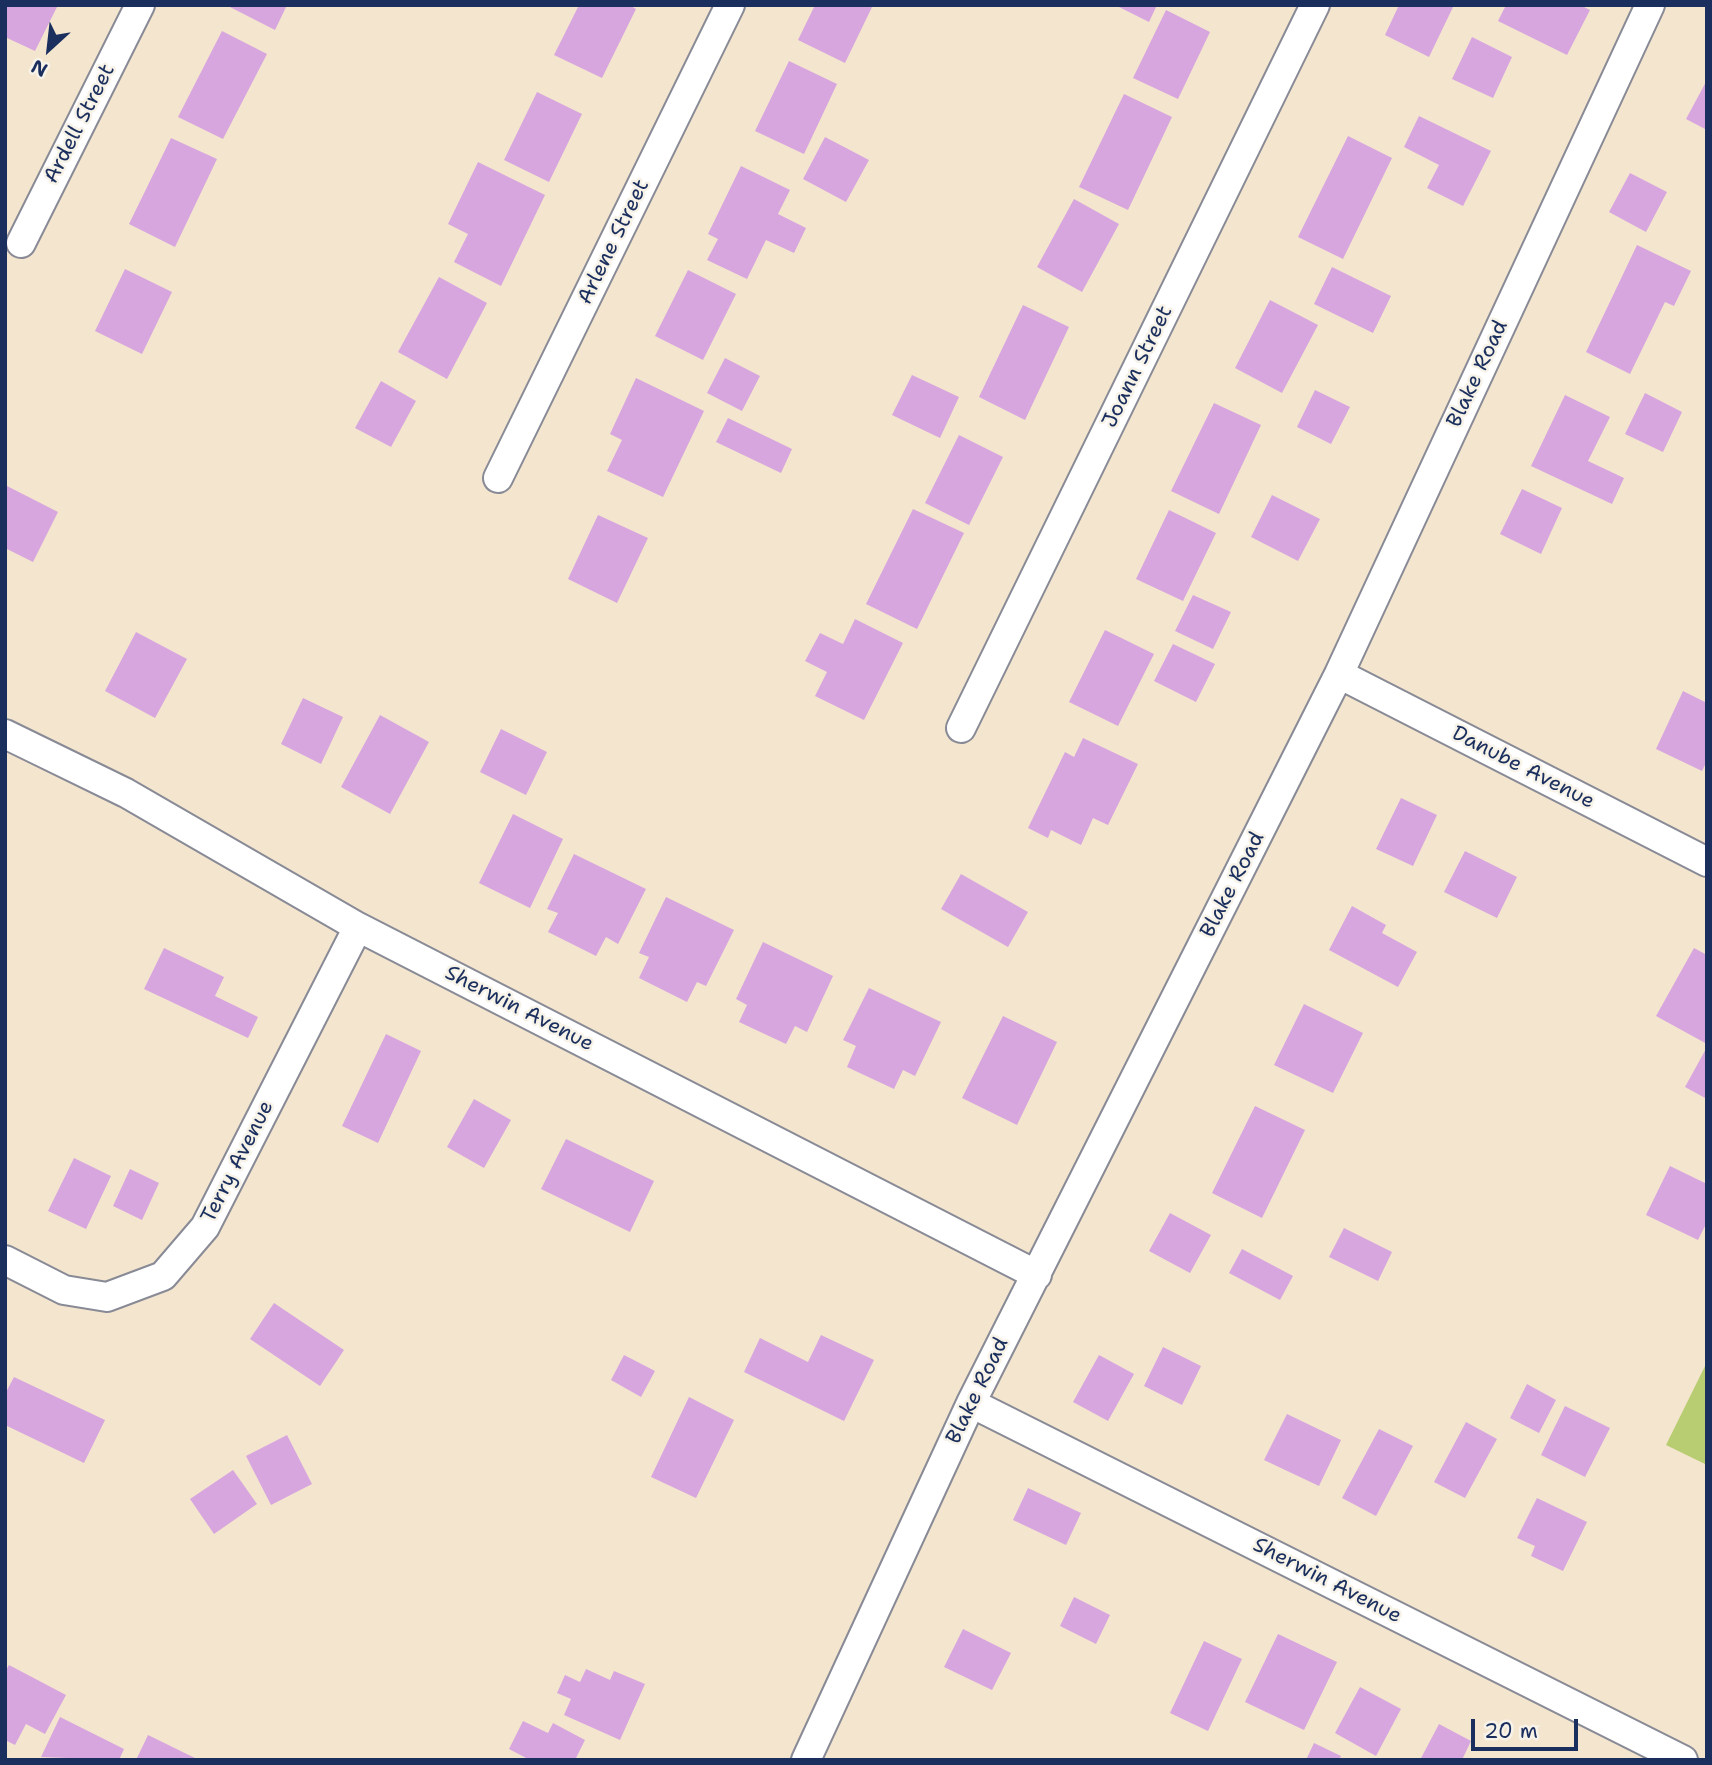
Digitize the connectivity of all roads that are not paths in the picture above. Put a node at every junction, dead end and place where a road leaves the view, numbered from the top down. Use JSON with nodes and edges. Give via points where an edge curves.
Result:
{"nodes":[{"id":1,"x":140,"y":5,"type":"edge"},
{"id":2,"x":730,"y":5,"type":"edge"},
{"id":3,"x":1315,"y":5,"type":"edge"},
{"id":4,"x":1650,"y":5,"type":"edge"},
{"id":5,"x":20,"y":243,"type":"dead end"},
{"id":6,"x":498,"y":478,"type":"dead end"},
{"id":7,"x":1339,"y":674,"type":"junction"},
{"id":8,"x":961,"y":729,"type":"dead end"},
{"id":9,"x":5,"y":734,"type":"edge"},
{"id":10,"x":1707,"y":862,"type":"edge"},
{"id":11,"x":358,"y":927,"type":"junction"},
{"id":12,"x":5,"y":1260,"type":"edge"},
{"id":13,"x":1037,"y":1275,"type":"junction"},
{"id":14,"x":971,"y":1403,"type":"junction"},
{"id":15,"x":806,"y":1760,"type":"edge"},
{"id":16,"x":1683,"y":1760,"type":"edge"}],
"edges":[{"from":1,"to":5,"type":"street","name":"Ardell Street"},
{"from":2,"to":6,"type":"street","name":"Arlene Street"},
{"from":3,"to":8,"type":"street","name":"Joann Street"},
{"from":4,"to":7,"type":"street","name":"Blake Road"},
{"from":7,"to":10,"type":"street","name":"Danube Avenue"},
{"from":7,"to":13,"type":"street","name":"Blake Road"},
{"from":9,"to":11,"type":"street","name":"Sherwin Avenue","via":[[126,793]]},
{"from":11,"to":12,"type":"street","name":"Terry Avenue","via":[[205,1227],[163,1276],[107,1297],[64,1290]]},
{"from":11,"to":13,"type":"street","name":"Sherwin Avenue"},
{"from":13,"to":14,"type":"street","name":"Blake Road"},
{"from":14,"to":15,"type":"street","name":"Blake Road"},
{"from":14,"to":16,"type":"street","name":"Sherwin Avenue"}]}
